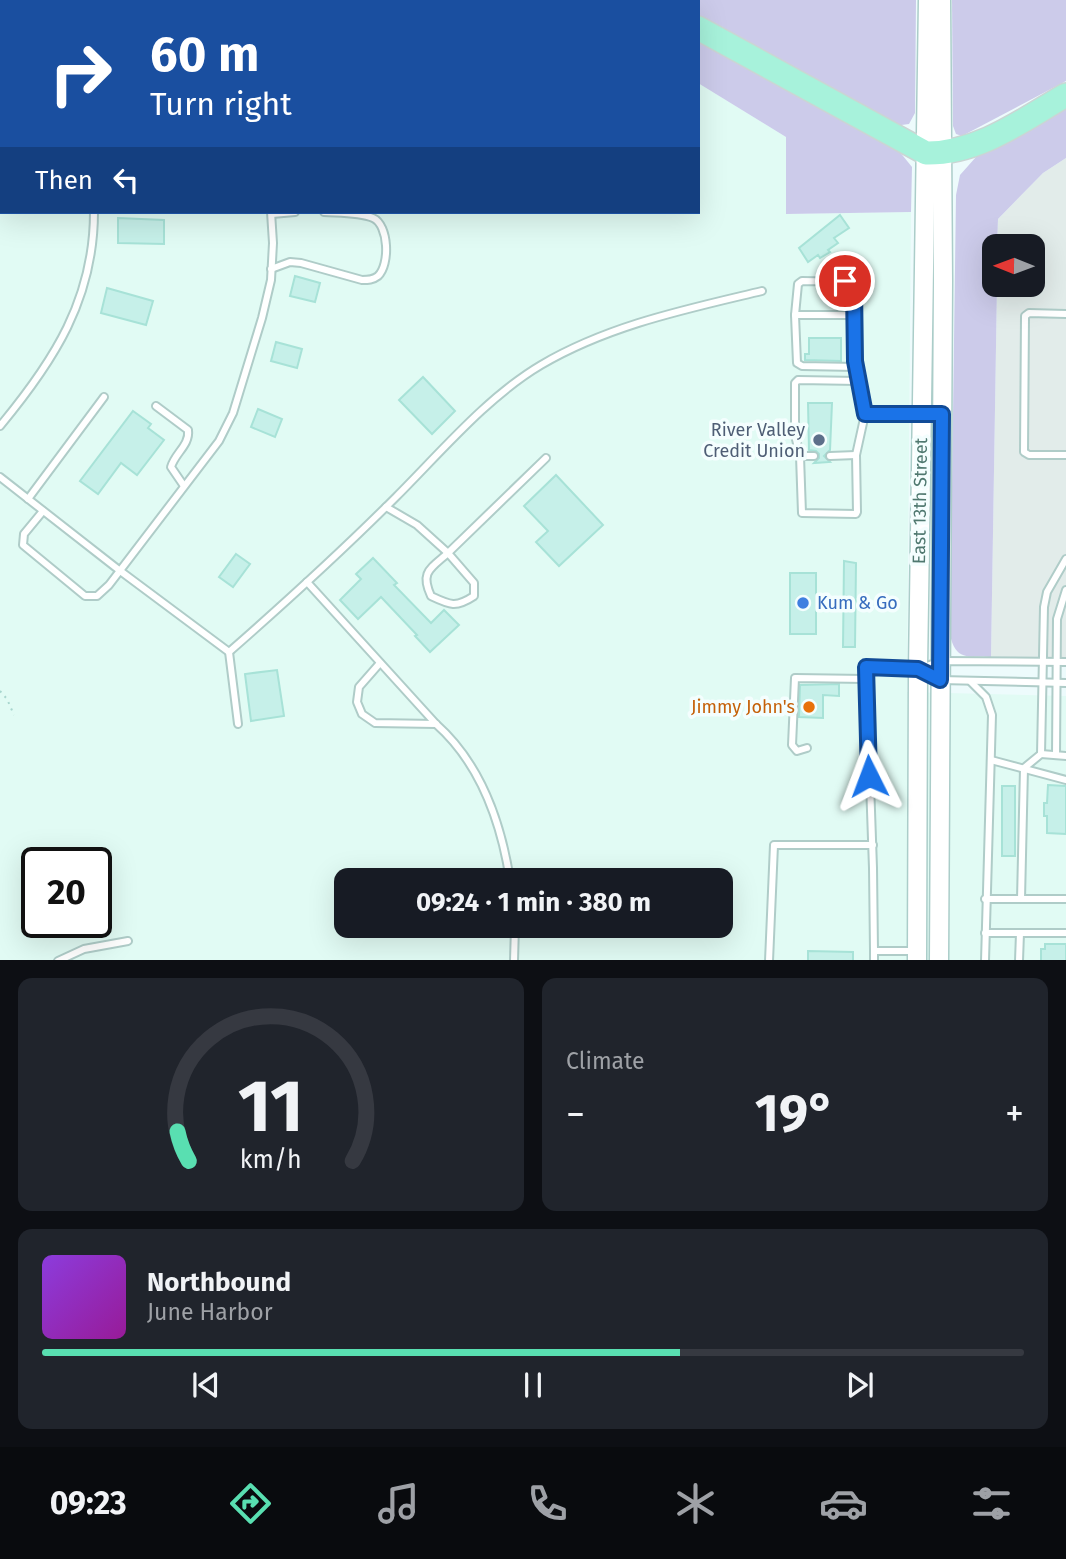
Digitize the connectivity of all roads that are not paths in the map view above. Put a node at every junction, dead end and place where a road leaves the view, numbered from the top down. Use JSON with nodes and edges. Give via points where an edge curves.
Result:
{"nodes":[{"id":1,"x":928,"y":0,"type":"edge"},
{"id":2,"x":941,"y":0,"type":"edge"},
{"id":3,"x":700,"y":29,"type":"edge"},
{"id":4,"x":1066,"y":96,"type":"edge"},
{"id":5,"x":934,"y":153,"type":"junction"},
{"id":6,"x":94,"y":214,"type":"edge"},
{"id":7,"x":272,"y":214,"type":"edge"},
{"id":8,"x":352,"y":214,"type":"edge"},
{"id":9,"x":271,"y":269,"type":"junction"},
{"id":10,"x":762,"y":291,"type":"dead end"},
{"id":11,"x":1066,"y":314,"type":"edge"},
{"id":12,"x":795,"y":315,"type":"junction"},
{"id":13,"x":854,"y":315,"type":"junction"},
{"id":14,"x":856,"y":366,"type":"junction"},
{"id":15,"x":858,"y":381,"type":"junction"},
{"id":16,"x":104,"y":397,"type":"dead end"},
{"id":17,"x":156,"y":406,"type":"dead end"},
{"id":18,"x":865,"y":414,"type":"junction"},
{"id":19,"x":921,"y":414,"type":"junction"},
{"id":20,"x":942,"y":414,"type":"junction"},
{"id":21,"x":0,"y":426,"type":"edge"},
{"id":22,"x":1066,"y":455,"type":"edge"},
{"id":23,"x":800,"y":456,"type":"junction"},
{"id":24,"x":814,"y":456,"type":"dead end"},
{"id":25,"x":830,"y":456,"type":"dead end"},
{"id":26,"x":856,"y":456,"type":"junction"},
{"id":27,"x":546,"y":458,"type":"dead end"},
{"id":28,"x":0,"y":477,"type":"edge"},
{"id":29,"x":184,"y":486,"type":"junction"},
{"id":30,"x":28,"y":499,"type":"junction"},
{"id":31,"x":386,"y":507,"type":"junction"},
{"id":32,"x":43,"y":511,"type":"junction"},
{"id":33,"x":448,"y":553,"type":"junction"},
{"id":34,"x":1066,"y":559,"type":"edge"},
{"id":35,"x":119,"y":570,"type":"junction"},
{"id":36,"x":307,"y":582,"type":"junction"},
{"id":37,"x":1066,"y":590,"type":"edge"},
{"id":38,"x":229,"y":652,"type":"junction"},
{"id":39,"x":940,"y":661,"type":"junction"},
{"id":40,"x":1042,"y":661,"type":"junction"},
{"id":41,"x":1056,"y":661,"type":"junction"},
{"id":42,"x":1066,"y":662,"type":"edge"},
{"id":43,"x":380,"y":663,"type":"junction"},
{"id":44,"x":918,"y":669,"type":"junction"},
{"id":45,"x":866,"y":679,"type":"junction"},
{"id":46,"x":940,"y":680,"type":"junction"},
{"id":47,"x":971,"y":682,"type":"junction"},
{"id":48,"x":1043,"y":683,"type":"junction"},
{"id":49,"x":1056,"y":683,"type":"junction"},
{"id":50,"x":1066,"y":683,"type":"edge"},
{"id":51,"x":238,"y":724,"type":"dead end"},
{"id":52,"x":436,"y":724,"type":"junction"},
{"id":53,"x":807,"y":748,"type":"dead end"},
{"id":54,"x":1041,"y":754,"type":"junction"},
{"id":55,"x":1056,"y":755,"type":"junction"},
{"id":56,"x":1066,"y":756,"type":"edge"},
{"id":57,"x":991,"y":760,"type":"junction"},
{"id":58,"x":1024,"y":768,"type":"junction"},
{"id":59,"x":1066,"y":780,"type":"edge"},
{"id":60,"x":873,"y":845,"type":"junction"},
{"id":61,"x":508,"y":868,"type":"edge"},
{"id":62,"x":1021,"y":899,"type":"junction"},
{"id":63,"x":1066,"y":899,"type":"edge"},
{"id":64,"x":985,"y":900,"type":"junction"},
{"id":65,"x":985,"y":933,"type":"junction"},
{"id":66,"x":1020,"y":933,"type":"junction"},
{"id":67,"x":1066,"y":933,"type":"edge"},
{"id":68,"x":515,"y":938,"type":"edge"},
{"id":69,"x":128,"y":941,"type":"dead end"},
{"id":70,"x":874,"y":951,"type":"junction"},
{"id":71,"x":917,"y":956,"type":"edge"},
{"id":72,"x":60,"y":960,"type":"edge"},
{"id":73,"x":514,"y":960,"type":"edge"},
{"id":74,"x":769,"y":960,"type":"edge"},
{"id":75,"x":874,"y":960,"type":"edge"},
{"id":76,"x":939,"y":960,"type":"edge"},
{"id":77,"x":985,"y":960,"type":"edge"},
{"id":78,"x":1019,"y":960,"type":"edge"}],
"edges":[{"from":1,"to":5,"type":"main road","name":"East 13th Street"},
{"from":2,"to":5,"type":"main road","name":"East 13th Street"},
{"from":3,"to":5,"type":"highway"},
{"from":4,"to":5,"type":"highway","via":[[983,142]]},
{"from":5,"to":19,"type":"main road","name":"East 13th Street"},
{"from":5,"to":20,"type":"main road","name":"East 13th Street"},
{"from":6,"to":21,"type":"lane","via":[[83,293],[44,367]]},
{"from":7,"to":9,"type":"lane"},
{"from":8,"to":9,"type":"lane","via":[[373,218],[385,231],[383,268],[378,276],[362,280],[290,262]]},
{"from":9,"to":29,"type":"lane","via":[[262,317],[233,413],[219,441]]},
{"from":10,"to":31,"type":"lane","via":[[651,317],[541,364],[497,396]]},
{"from":11,"to":22,"type":"lane","via":[[1025,316],[1024,452]]},
{"from":12,"to":13,"type":"lane"},
{"from":12,"to":13,"type":"lane","via":[[796,290],[802,281],[852,282]]},
{"from":12,"to":14,"type":"lane","via":[[797,363]]},
{"from":13,"to":14,"type":"lane"},
{"from":14,"to":15,"type":"lane"},
{"from":15,"to":18,"type":"lane"},
{"from":15,"to":23,"type":"lane","via":[[796,382],[794,435]]},
{"from":16,"to":30,"type":"lane"},
{"from":17,"to":29,"type":"lane","via":[[188,430],[188,440],[171,467]]},
{"from":18,"to":19,"type":"lane"},
{"from":18,"to":26,"type":"lane"},
{"from":19,"to":20,"type":"lane"},
{"from":19,"to":44,"type":"main road","name":"East 13th Street"},
{"from":20,"to":39,"type":"main road","name":"East 13th Street"},
{"from":23,"to":24,"type":"lane"},
{"from":23,"to":26,"type":"lane","via":[[802,513],[856,514]]},
{"from":25,"to":26,"type":"lane"},
{"from":27,"to":33,"type":"lane"},
{"from":28,"to":30,"type":"lane"},
{"from":29,"to":35,"type":"lane"},
{"from":30,"to":32,"type":"lane"},
{"from":31,"to":33,"type":"lane","via":[[417,525]]},
{"from":31,"to":36,"type":"lane"},
{"from":32,"to":35,"type":"lane"},
{"from":32,"to":35,"type":"lane","via":[[24,534],[23,545],[85,596],[97,596]]},
{"from":33,"to":33,"type":"lane","via":[[474,583],[474,596],[462,604],[431,596],[425,583],[428,572]]},
{"from":34,"to":40,"type":"lane","via":[[1046,592]]},
{"from":35,"to":38,"type":"lane"},
{"from":36,"to":38,"type":"lane"},
{"from":36,"to":43,"type":"lane"},
{"from":37,"to":41,"type":"lane","via":[[1057,619]]},
{"from":38,"to":51,"type":"lane"},
{"from":39,"to":40,"type":"lane"},
{"from":39,"to":44,"type":"lane"},
{"from":39,"to":46,"type":"main road","name":"East 13th Street"},
{"from":40,"to":41,"type":"lane"},
{"from":40,"to":48,"type":"lane"},
{"from":41,"to":42,"type":"lane"},
{"from":41,"to":49,"type":"lane"},
{"from":43,"to":52,"type":"lane"},
{"from":43,"to":52,"type":"lane","via":[[359,687],[357,702],[362,714],[375,723]]},
{"from":44,"to":45,"type":"lane","via":[[866,667]]},
{"from":44,"to":46,"type":"lane"},
{"from":44,"to":71,"type":"main road","name":"East 13th Street"},
{"from":45,"to":53,"type":"lane","via":[[795,678],[792,745],[797,751]]},
{"from":45,"to":60,"type":"lane"},
{"from":46,"to":47,"type":"lane"},
{"from":46,"to":76,"type":"main road","name":"East 13th Street"},
{"from":47,"to":48,"type":"lane"},
{"from":47,"to":57,"type":"lane","via":[[986,697],[992,715]]},
{"from":48,"to":49,"type":"lane"},
{"from":48,"to":54,"type":"lane"},
{"from":49,"to":50,"type":"lane"},
{"from":49,"to":55,"type":"lane"},
{"from":52,"to":61,"type":"lane","via":[[467,757],[484,789]]},
{"from":54,"to":55,"type":"lane"},
{"from":54,"to":58,"type":"lane"},
{"from":55,"to":56,"type":"lane"},
{"from":57,"to":58,"type":"lane"},
{"from":57,"to":64,"type":"lane"},
{"from":58,"to":59,"type":"lane"},
{"from":58,"to":62,"type":"lane"},
{"from":60,"to":70,"type":"lane"},
{"from":60,"to":74,"type":"lane","via":[[774,845]]},
{"from":62,"to":63,"type":"lane"},
{"from":62,"to":64,"type":"lane"},
{"from":64,"to":65,"type":"lane"},
{"from":65,"to":66,"type":"lane"},
{"from":65,"to":77,"type":"lane"},
{"from":66,"to":67,"type":"lane"},
{"from":66,"to":78,"type":"lane"},
{"from":68,"to":73,"type":"lane"},
{"from":69,"to":72,"type":"lane","via":[[84,948]]},
{"from":70,"to":71,"type":"lane"},
{"from":70,"to":75,"type":"lane"}]}
